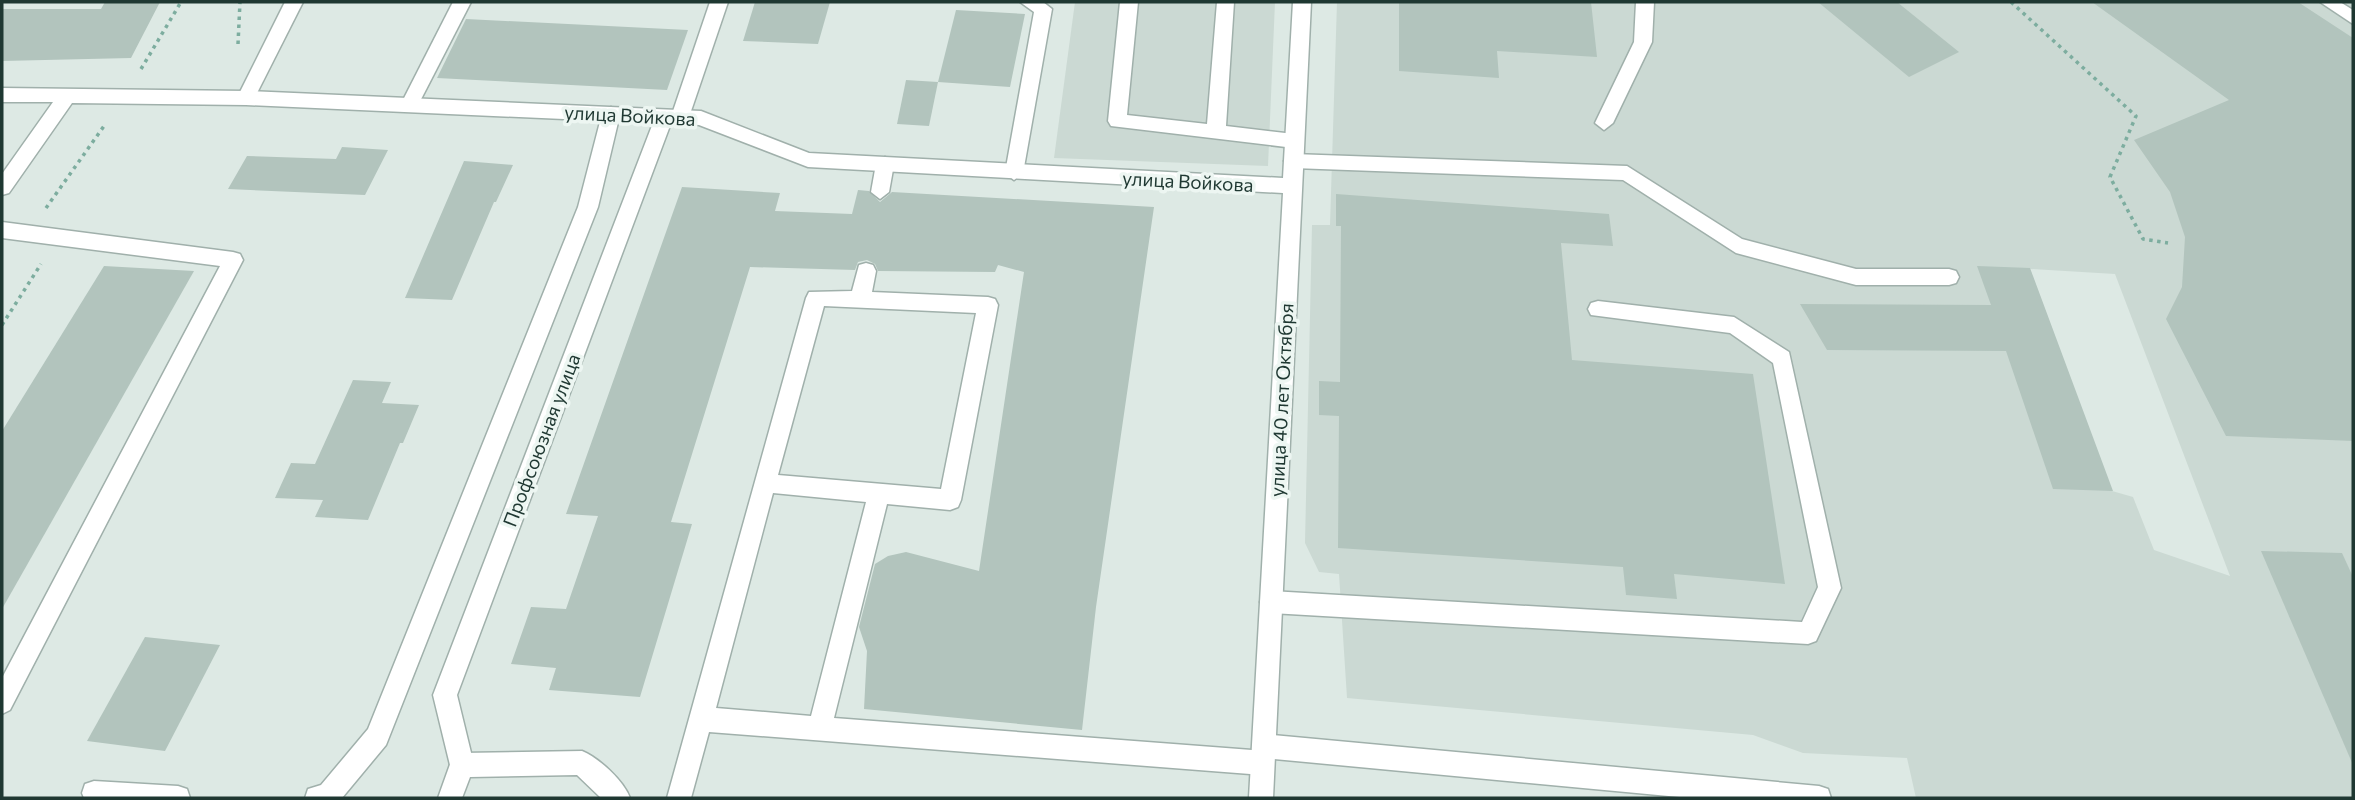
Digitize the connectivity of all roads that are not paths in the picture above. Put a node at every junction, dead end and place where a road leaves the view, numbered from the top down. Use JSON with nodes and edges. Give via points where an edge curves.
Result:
{"nodes":[{"id":1,"x":294,"y":2,"type":"edge"},
{"id":2,"x":462,"y":2,"type":"edge"},
{"id":3,"x":719,"y":2,"type":"edge"},
{"id":4,"x":1029,"y":2,"type":"edge"},
{"id":5,"x":1129,"y":2,"type":"edge"},
{"id":6,"x":1226,"y":2,"type":"edge"},
{"id":7,"x":1303,"y":2,"type":"edge"},
{"id":8,"x":1645,"y":2,"type":"edge"},
{"id":9,"x":2328,"y":2,"type":"edge"},
{"id":10,"x":2353,"y":18,"type":"edge"},
{"id":11,"x":2,"y":95,"type":"edge"},
{"id":12,"x":67,"y":96,"type":"junction"},
{"id":13,"x":246,"y":98,"type":"junction"},
{"id":14,"x":410,"y":104,"type":"junction"},
{"id":15,"x":611,"y":114,"type":"junction"},
{"id":16,"x":672,"y":117,"type":"junction"},
{"id":17,"x":1604,"y":123,"type":"dead end"},
{"id":18,"x":1216,"y":131,"type":"junction"},
{"id":19,"x":1293,"y":151,"type":"junction"},
{"id":20,"x":885,"y":164,"type":"junction"},
{"id":21,"x":1014,"y":173,"type":"junction"},
{"id":22,"x":1292,"y":186,"type":"junction"},
{"id":23,"x":2,"y":188,"type":"edge"},
{"id":24,"x":880,"y":192,"type":"dead end"},
{"id":25,"x":2,"y":230,"type":"edge"},
{"id":26,"x":866,"y":271,"type":"dead end"},
{"id":27,"x":1949,"y":277,"type":"dead end"},
{"id":28,"x":861,"y":299,"type":"junction"},
{"id":29,"x":1598,"y":309,"type":"dead end"},
{"id":30,"x":765,"y":484,"type":"junction"},
{"id":31,"x":878,"y":494,"type":"junction"},
{"id":32,"x":1271,"y":601,"type":"junction"},
{"id":33,"x":2,"y":702,"type":"edge"},
{"id":34,"x":699,"y":719,"type":"junction"},
{"id":35,"x":820,"y":727,"type":"junction"},
{"id":36,"x":1263,"y":755,"type":"junction"},
{"id":37,"x":462,"y":765,"type":"junction"},
{"id":38,"x":94,"y":793,"type":"dead end"},
{"id":39,"x":178,"y":798,"type":"edge"},
{"id":40,"x":317,"y":798,"type":"edge"},
{"id":41,"x":450,"y":798,"type":"edge"},
{"id":42,"x":618,"y":798,"type":"edge"},
{"id":43,"x":679,"y":798,"type":"edge"},
{"id":44,"x":1261,"y":798,"type":"edge"},
{"id":45,"x":1819,"y":798,"type":"edge"}],
"edges":[{"from":1,"to":13,"type":"street"},
{"from":2,"to":14,"type":"street"},
{"from":3,"to":16,"type":"street","name":"Профсоюзная улица"},
{"from":4,"to":21,"type":"street","via":[[1043,9]]},
{"from":5,"to":18,"type":"street","via":[[1116,121]]},
{"from":6,"to":18,"type":"street"},
{"from":7,"to":19,"type":"street","name":"улица 40 лет Октября"},
{"from":8,"to":17,"type":"street","via":[[1643,42]]},
{"from":9,"to":10,"type":"street"},
{"from":11,"to":12,"type":"street","name":"улица Войкова"},
{"from":12,"to":13,"type":"street","name":"улица Войкова"},
{"from":12,"to":23,"type":"street"},
{"from":13,"to":14,"type":"street","name":"улица Войкова"},
{"from":14,"to":15,"type":"street","name":"улица Войкова"},
{"from":15,"to":16,"type":"street","name":"улица Войкова"},
{"from":15,"to":40,"type":"street","via":[[588,207],[377,737],[327,797]]},
{"from":16,"to":20,"type":"street","name":"улица Войкова","via":[[701,118],[808,160]]},
{"from":16,"to":37,"type":"street","name":"Профсоюзная улица","via":[[445,695]]},
{"from":18,"to":19,"type":"street"},
{"from":19,"to":22,"type":"street","name":"улица 40 лет Октября"},
{"from":19,"to":27,"type":"street","via":[[1627,173],[1736,245],[1856,277]]},
{"from":20,"to":21,"type":"street","name":"улица Войкова"},
{"from":20,"to":24,"type":"street"},
{"from":21,"to":22,"type":"street","name":"улица Войкова"},
{"from":22,"to":32,"type":"street","name":"улица 40 лет Октября"},
{"from":25,"to":33,"type":"street","via":[[233,260]]},
{"from":26,"to":28,"type":"street"},
{"from":28,"to":30,"type":"street","via":[[816,298]]},
{"from":28,"to":31,"type":"street","via":[[988,305],[950,500]]},
{"from":29,"to":32,"type":"street","via":[[1734,325],[1782,358],[1830,588],[1808,634]]},
{"from":30,"to":31,"type":"street"},
{"from":30,"to":34,"type":"street"},
{"from":31,"to":35,"type":"street"},
{"from":32,"to":36,"type":"street","name":"улица 40 лет Октября"},
{"from":34,"to":35,"type":"street"},
{"from":34,"to":43,"type":"street"},
{"from":35,"to":36,"type":"street"},
{"from":36,"to":44,"type":"street","name":"улица 40 лет Октября"},
{"from":36,"to":45,"type":"street"},
{"from":37,"to":41,"type":"street"},
{"from":37,"to":42,"type":"street","via":[[582,763]]},
{"from":38,"to":39,"type":"street"}]}
